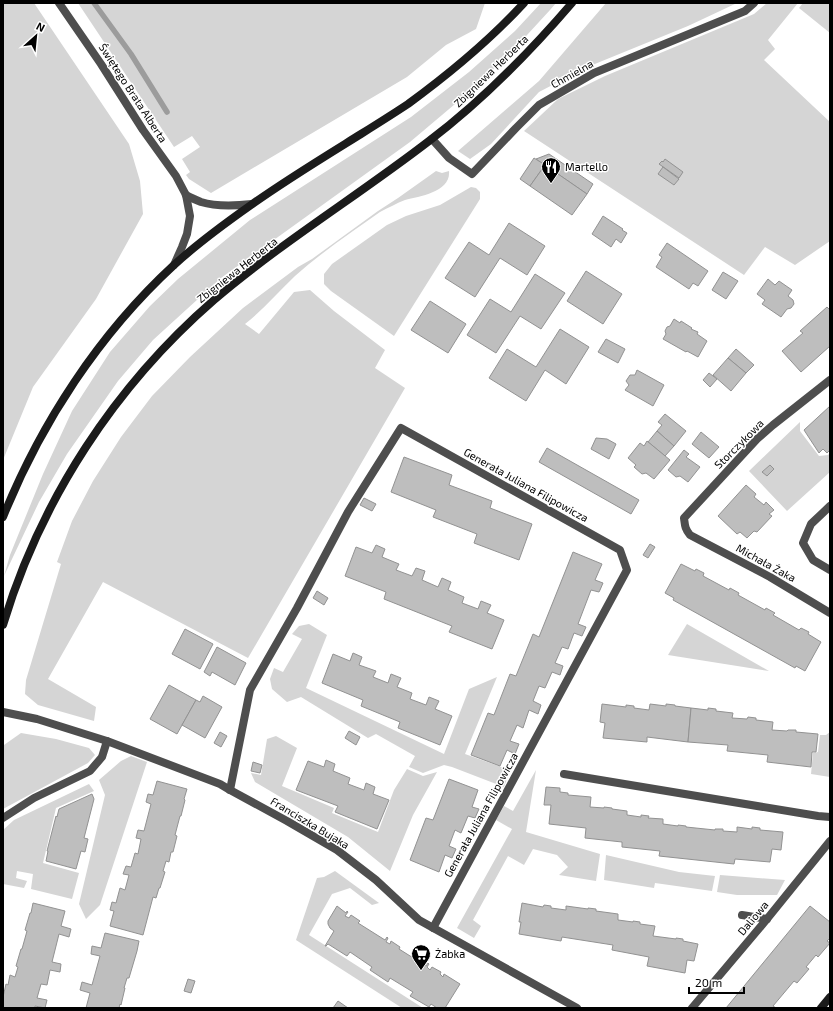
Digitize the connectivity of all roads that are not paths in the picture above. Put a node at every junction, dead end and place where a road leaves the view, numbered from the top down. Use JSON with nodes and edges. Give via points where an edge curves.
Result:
{"nodes":[{"id":1,"x":59,"y":3,"type":"edge"},
{"id":2,"x":524,"y":3,"type":"edge"},
{"id":3,"x":572,"y":3,"type":"edge"},
{"id":4,"x":754,"y":3,"type":"edge"},
{"id":5,"x":432,"y":139,"type":"junction"},
{"id":6,"x":186,"y":195,"type":"junction"},
{"id":7,"x":252,"y":204,"type":"junction"},
{"id":8,"x":173,"y":266,"type":"junction"},
{"id":9,"x":830,"y":380,"type":"edge"},
{"id":10,"x":830,"y":506,"type":"edge"},
{"id":11,"x":3,"y":517,"type":"edge"},
{"id":12,"x":690,"y":535,"type":"joint"},
{"id":13,"x":830,"y":570,"type":"edge"},
{"id":14,"x":830,"y":613,"type":"edge"},
{"id":15,"x":3,"y":625,"type":"edge"},
{"id":16,"x":3,"y":712,"type":"edge"},
{"id":17,"x":107,"y":741,"type":"junction"},
{"id":18,"x":564,"y":774,"type":"dead end"},
{"id":19,"x":230,"y":790,"type":"junction"},
{"id":20,"x":830,"y":817,"type":"edge"},
{"id":21,"x":3,"y":818,"type":"edge"},
{"id":22,"x":830,"y":840,"type":"edge"},
{"id":23,"x":742,"y":915,"type":"dead end"},
{"id":24,"x":767,"y":919,"type":"junction"},
{"id":25,"x":433,"y":928,"type":"junction"},
{"id":26,"x":830,"y":997,"type":"edge"},
{"id":27,"x":577,"y":1008,"type":"edge"},
{"id":28,"x":692,"y":1008,"type":"edge"},
{"id":29,"x":821,"y":1008,"type":"edge"}],
"edges":[{"from":1,"to":6,"type":"street","name":"Świętego Brata Alberta","via":[[176,176]]},
{"from":2,"to":7,"type":"main road","via":[[467,58],[407,104]]},
{"from":3,"to":5,"type":"main road","name":"Zbigniewa Herberta","via":[[508,72]]},
{"from":4,"to":5,"type":"street","name":"Chmielna","via":[[745,11],[594,73],[539,105],[472,174],[449,158]]},
{"from":5,"to":15,"type":"main road","name":"Zbigniewa Herberta","via":[[236,282],[192,320],[140,374],[95,433],[60,489],[25,561]]},
{"from":6,"to":7,"type":"street","via":[[201,202],[217,205]]},
{"from":6,"to":8,"type":"street","name":"Świętego Brata Alberta","via":[[190,216],[187,234]]},
{"from":7,"to":8,"type":"main road"},
{"from":8,"to":11,"type":"main road","via":[[119,323],[79,376],[43,433]]},
{"from":9,"to":12,"type":"street","name":"Storczykowa","via":[[757,439],[684,518],[685,530]]},
{"from":10,"to":13,"type":"street","via":[[811,524],[804,542],[813,560]]},
{"from":12,"to":14,"type":"street","name":"Michała Żaka","via":[[770,577]]},
{"from":16,"to":17,"type":"street","name":"Franciszka Bujaka","via":[[37,719]]},
{"from":17,"to":19,"type":"street","name":"Franciszka Bujaka"},
{"from":17,"to":21,"type":"street","via":[[102,757],[90,771],[34,798]]},
{"from":18,"to":20,"type":"street"},
{"from":19,"to":25,"type":"street","name":"Franciszka Bujaka","via":[[337,850],[376,880],[419,920]]},
{"from":19,"to":25,"type":"street","name":"Generała Juliana Filipowicza","via":[[250,690],[348,512],[401,428],[620,550],[627,570]]},
{"from":22,"to":24,"type":"street","name":"Daliowa"},
{"from":23,"to":24,"type":"street"},
{"from":24,"to":28,"type":"street","name":"Daliowa"},
{"from":25,"to":27,"type":"street","name":"Franciszka Bujaka"},
{"from":26,"to":29,"type":"main road"}]}
